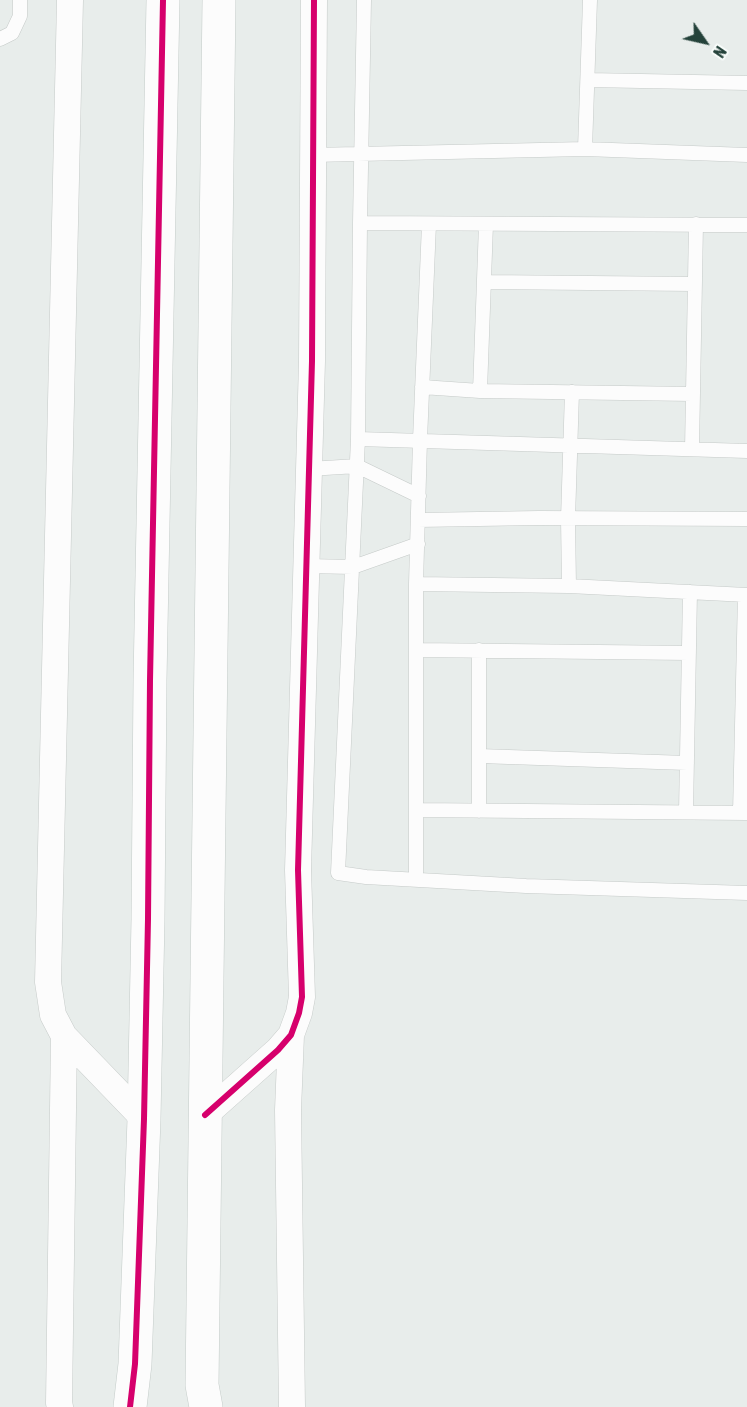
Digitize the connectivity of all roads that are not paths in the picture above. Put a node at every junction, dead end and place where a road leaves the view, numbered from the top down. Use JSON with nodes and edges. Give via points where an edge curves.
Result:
{"nodes":[{"id":1,"x":20,"y":0,"type":"edge"},
{"id":2,"x":69,"y":0,"type":"edge"},
{"id":3,"x":163,"y":0,"type":"edge"},
{"id":4,"x":219,"y":0,"type":"edge"},
{"id":5,"x":314,"y":0,"type":"edge"},
{"id":6,"x":364,"y":0,"type":"edge"},
{"id":7,"x":590,"y":0,"type":"edge"},
{"id":8,"x":0,"y":39,"type":"edge"},
{"id":9,"x":588,"y":81,"type":"junction"},
{"id":10,"x":747,"y":83,"type":"edge"},
{"id":11,"x":585,"y":149,"type":"junction"},
{"id":12,"x":312,"y":155,"type":"junction"},
{"id":13,"x":361,"y":155,"type":"junction"},
{"id":14,"x":747,"y":155,"type":"edge"},
{"id":15,"x":360,"y":224,"type":"junction"},
{"id":16,"x":429,"y":224,"type":"junction"},
{"id":17,"x":486,"y":224,"type":"junction"},
{"id":18,"x":696,"y":224,"type":"junction"},
{"id":19,"x":747,"y":225,"type":"edge"},
{"id":20,"x":484,"y":282,"type":"junction"},
{"id":21,"x":695,"y":284,"type":"junction"},
{"id":22,"x":422,"y":387,"type":"junction"},
{"id":23,"x":480,"y":391,"type":"junction"},
{"id":24,"x":572,"y":392,"type":"junction"},
{"id":25,"x":693,"y":394,"type":"junction"},
{"id":26,"x":358,"y":439,"type":"junction"},
{"id":27,"x":420,"y":440,"type":"junction"},
{"id":28,"x":571,"y":445,"type":"junction"},
{"id":29,"x":692,"y":449,"type":"junction"},
{"id":30,"x":747,"y":451,"type":"edge"},
{"id":31,"x":357,"y":466,"type":"junction"},
{"id":32,"x":309,"y":469,"type":"junction"},
{"id":33,"x":419,"y":496,"type":"junction"},
{"id":34,"x":568,"y":519,"type":"junction"},
{"id":35,"x":747,"y":519,"type":"edge"},
{"id":36,"x":418,"y":520,"type":"junction"},
{"id":37,"x":418,"y":544,"type":"junction"},
{"id":38,"x":306,"y":566,"type":"junction"},
{"id":39,"x":353,"y":567,"type":"junction"},
{"id":40,"x":416,"y":584,"type":"junction"},
{"id":41,"x":568,"y":586,"type":"junction"},
{"id":42,"x":690,"y":592,"type":"junction"},
{"id":43,"x":746,"y":595,"type":"edge"},
{"id":44,"x":416,"y":650,"type":"junction"},
{"id":45,"x":479,"y":650,"type":"junction"},
{"id":46,"x":689,"y":653,"type":"junction"},
{"id":47,"x":479,"y":756,"type":"junction"},
{"id":48,"x":687,"y":763,"type":"junction"},
{"id":49,"x":417,"y":810,"type":"junction"},
{"id":50,"x":479,"y":811,"type":"junction"},
{"id":51,"x":686,"y":812,"type":"junction"},
{"id":52,"x":744,"y":813,"type":"edge"},
{"id":53,"x":416,"y":880,"type":"junction"},
{"id":54,"x":747,"y":893,"type":"edge"},
{"id":55,"x":291,"y":1035,"type":"junction"},
{"id":56,"x":64,"y":1036,"type":"junction"},
{"id":57,"x":205,"y":1115,"type":"junction"},
{"id":58,"x":144,"y":1119,"type":"junction"},
{"id":59,"x":60,"y":1407,"type":"edge"},
{"id":60,"x":130,"y":1407,"type":"edge"},
{"id":61,"x":206,"y":1407,"type":"edge"},
{"id":62,"x":292,"y":1407,"type":"edge"}],
"edges":[{"from":1,"to":8,"type":"lane","via":[[20,16],[12,33]]},
{"from":2,"to":56,"type":"street","via":[[48,982],[53,1015]]},
{"from":3,"to":58,"type":"street"},
{"from":4,"to":57,"type":"street"},
{"from":5,"to":12,"type":"street"},
{"from":6,"to":13,"type":"lane"},
{"from":7,"to":9,"type":"lane"},
{"from":9,"to":10,"type":"lane"},
{"from":9,"to":11,"type":"lane"},
{"from":11,"to":13,"type":"lane"},
{"from":11,"to":14,"type":"lane"},
{"from":12,"to":13,"type":"lane"},
{"from":12,"to":32,"type":"street"},
{"from":13,"to":15,"type":"lane"},
{"from":15,"to":16,"type":"lane"},
{"from":15,"to":26,"type":"lane"},
{"from":16,"to":17,"type":"lane"},
{"from":16,"to":22,"type":"lane"},
{"from":17,"to":18,"type":"lane"},
{"from":17,"to":20,"type":"lane"},
{"from":18,"to":19,"type":"lane"},
{"from":18,"to":21,"type":"lane"},
{"from":20,"to":21,"type":"lane"},
{"from":20,"to":23,"type":"lane"},
{"from":21,"to":25,"type":"lane"},
{"from":22,"to":23,"type":"lane"},
{"from":22,"to":27,"type":"lane"},
{"from":23,"to":24,"type":"lane"},
{"from":24,"to":25,"type":"lane"},
{"from":24,"to":28,"type":"lane"},
{"from":25,"to":29,"type":"lane"},
{"from":26,"to":27,"type":"lane"},
{"from":26,"to":31,"type":"lane"},
{"from":27,"to":28,"type":"lane"},
{"from":27,"to":33,"type":"lane"},
{"from":28,"to":29,"type":"lane"},
{"from":28,"to":34,"type":"lane"},
{"from":29,"to":30,"type":"lane"},
{"from":31,"to":32,"type":"lane"},
{"from":31,"to":33,"type":"lane"},
{"from":31,"to":39,"type":"lane"},
{"from":32,"to":38,"type":"street"},
{"from":33,"to":36,"type":"lane"},
{"from":34,"to":35,"type":"lane"},
{"from":34,"to":36,"type":"lane"},
{"from":34,"to":41,"type":"lane"},
{"from":36,"to":37,"type":"lane"},
{"from":37,"to":39,"type":"lane"},
{"from":37,"to":40,"type":"lane"},
{"from":38,"to":39,"type":"lane"},
{"from":38,"to":55,"type":"street","via":[[298,870],[302,997]]},
{"from":39,"to":53,"type":"lane","via":[[338,873]]},
{"from":40,"to":41,"type":"lane"},
{"from":40,"to":44,"type":"lane"},
{"from":41,"to":42,"type":"lane"},
{"from":42,"to":43,"type":"lane"},
{"from":42,"to":46,"type":"lane"},
{"from":43,"to":52,"type":"lane"},
{"from":44,"to":45,"type":"lane"},
{"from":44,"to":49,"type":"lane"},
{"from":45,"to":46,"type":"lane"},
{"from":45,"to":47,"type":"lane"},
{"from":46,"to":48,"type":"lane"},
{"from":47,"to":48,"type":"lane"},
{"from":47,"to":50,"type":"lane"},
{"from":48,"to":51,"type":"lane"},
{"from":49,"to":50,"type":"lane"},
{"from":49,"to":53,"type":"lane"},
{"from":50,"to":51,"type":"lane"},
{"from":51,"to":52,"type":"lane"},
{"from":53,"to":54,"type":"lane"},
{"from":55,"to":57,"type":"street"},
{"from":55,"to":62,"type":"street","via":[[288,1110]]},
{"from":56,"to":58,"type":"street"},
{"from":56,"to":59,"type":"street"},
{"from":57,"to":61,"type":"street","via":[[202,1385]]},
{"from":58,"to":60,"type":"street"}]}
